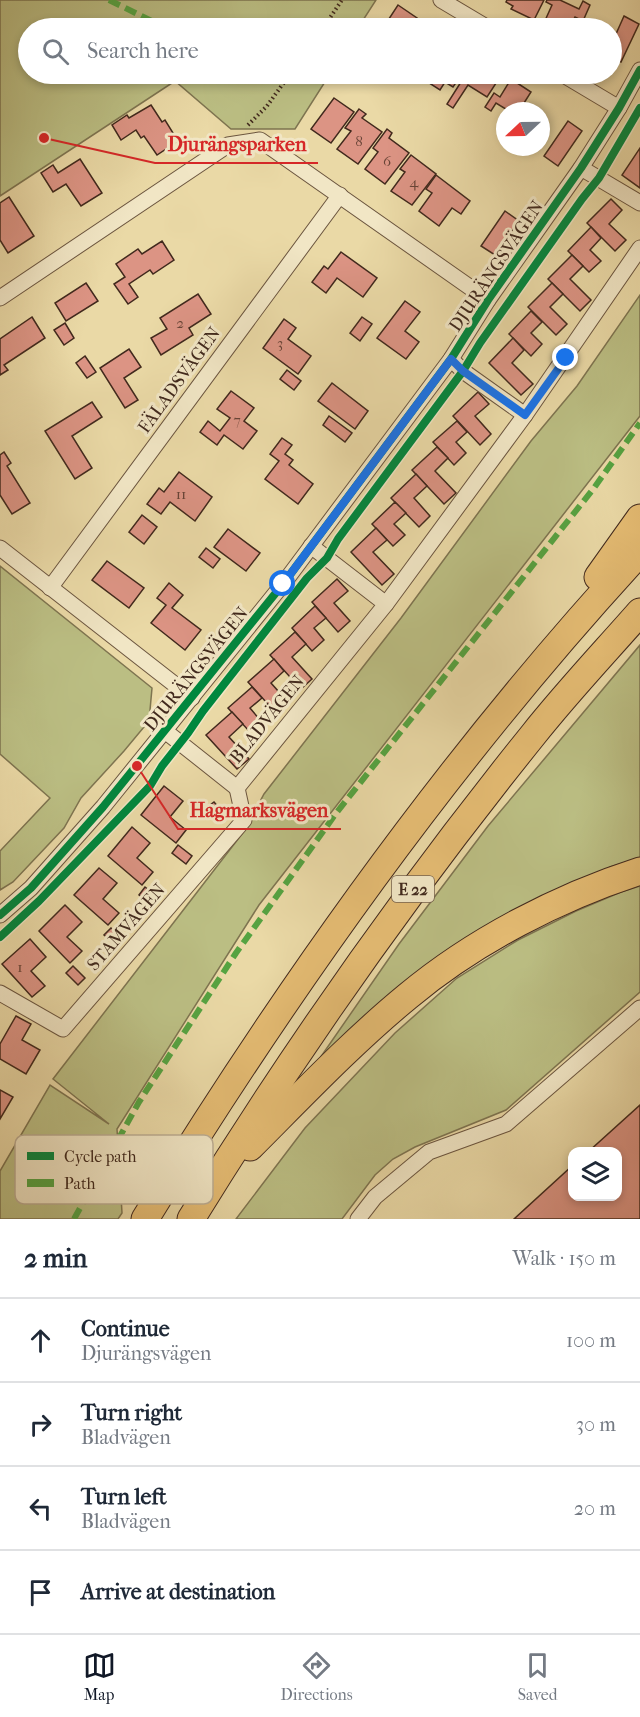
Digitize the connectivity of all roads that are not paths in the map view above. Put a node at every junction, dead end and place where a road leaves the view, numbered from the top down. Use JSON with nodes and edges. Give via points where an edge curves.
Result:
{"nodes":[{"id":1,"x":441,"y":0,"type":"edge"},
{"id":2,"x":471,"y":18,"type":"edge"},
{"id":3,"x":640,"y":70,"type":"edge"},
{"id":4,"x":579,"y":84,"type":"edge"},
{"id":5,"x":619,"y":108,"type":"junction"},
{"id":6,"x":580,"y":168,"type":"junction"},
{"id":7,"x":340,"y":195,"type":"junction"},
{"id":8,"x":640,"y":203,"type":"edge"},
{"id":9,"x":640,"y":248,"type":"edge"},
{"id":10,"x":0,"y":298,"type":"edge"},
{"id":11,"x":488,"y":300,"type":"junction"},
{"id":12,"x":451,"y":359,"type":"junction"},
{"id":13,"x":525,"y":415,"type":"junction"},
{"id":14,"x":640,"y":518,"type":"edge"},
{"id":15,"x":311,"y":546,"type":"junction"},
{"id":16,"x":0,"y":548,"type":"edge"},
{"id":17,"x":640,"y":552,"type":"edge"},
{"id":18,"x":50,"y":588,"type":"junction"},
{"id":19,"x":386,"y":604,"type":"junction"},
{"id":20,"x":640,"y":612,"type":"edge"},
{"id":21,"x":192,"y":698,"type":"junction"},
{"id":22,"x":503,"y":710,"type":"junction"},
{"id":23,"x":165,"y":731,"type":"junction"},
{"id":24,"x":237,"y":788,"type":"junction"},
{"id":25,"x":640,"y":871,"type":"edge"},
{"id":26,"x":0,"y":915,"type":"edge"},
{"id":27,"x":0,"y":993,"type":"edge"},
{"id":28,"x":640,"y":1008,"type":"edge"},
{"id":29,"x":197,"y":1135,"type":"edge"},
{"id":30,"x":213,"y":1183,"type":"edge"},
{"id":31,"x":213,"y":1184,"type":"edge"},
{"id":32,"x":154,"y":1204,"type":"edge"},
{"id":33,"x":200,"y":1204,"type":"edge"},
{"id":34,"x":145,"y":1219,"type":"edge"},
{"id":35,"x":191,"y":1219,"type":"edge"},
{"id":36,"x":358,"y":1219,"type":"edge"}],
"edges":[{"from":1,"to":2,"type":"street"},
{"from":3,"to":5,"type":"street","name":"DJURÄNGSVÄGEN"},
{"from":4,"to":5,"type":"street"},
{"from":5,"to":6,"type":"street","name":"DJURÄNGSVÄGEN"},
{"from":6,"to":8,"type":"street"},
{"from":6,"to":11,"type":"street","name":"DJURÄNGSVÄGEN"},
{"from":7,"to":10,"type":"street","via":[[260,140],[228,145]]},
{"from":7,"to":11,"type":"street"},
{"from":7,"to":18,"type":"street","name":"FÄLADSVÄGEN"},
{"from":9,"to":13,"type":"street","name":"BLADVÄGEN"},
{"from":11,"to":12,"type":"street","name":"DJURÄNGSVÄGEN"},
{"from":12,"to":13,"type":"street"},
{"from":12,"to":15,"type":"street","name":"DJURÄNGSVÄGEN"},
{"from":13,"to":19,"type":"street","name":"BLADVÄGEN"},
{"from":14,"to":22,"type":"highway"},
{"from":15,"to":19,"type":"street"},
{"from":15,"to":21,"type":"street","name":"DJURÄNGSVÄGEN"},
{"from":16,"to":18,"type":"street"},
{"from":17,"to":22,"type":"highway","number":"E 22"},
{"from":18,"to":21,"type":"street"},
{"from":19,"to":24,"type":"street","name":"BLADVÄGEN"},
{"from":20,"to":30,"type":"highway","number":"E 22","via":[[535,733],[418,882],[324,1014]]},
{"from":21,"to":23,"type":"street","name":"DJURÄNGSVÄGEN"},
{"from":22,"to":29,"type":"highway","number":"E 22","via":[[395,849]]},
{"from":23,"to":24,"type":"street","name":"BLADVÄGEN"},
{"from":23,"to":26,"type":"street","name":"DJURÄNGSVÄGEN","via":[[31,888]]},
{"from":24,"to":27,"type":"street","name":"STAMVÄGEN","via":[[244,820],[63,1029]]},
{"from":25,"to":31,"type":"highway","via":[[558,903],[504,931],[409,994],[360,1037]]},
{"from":28,"to":36,"type":"street","via":[[506,1124],[429,1152],[375,1197]]},
{"from":32,"to":34,"type":"highway","number":"E 22"},
{"from":33,"to":35,"type":"highway","number":"E 22"}]}
